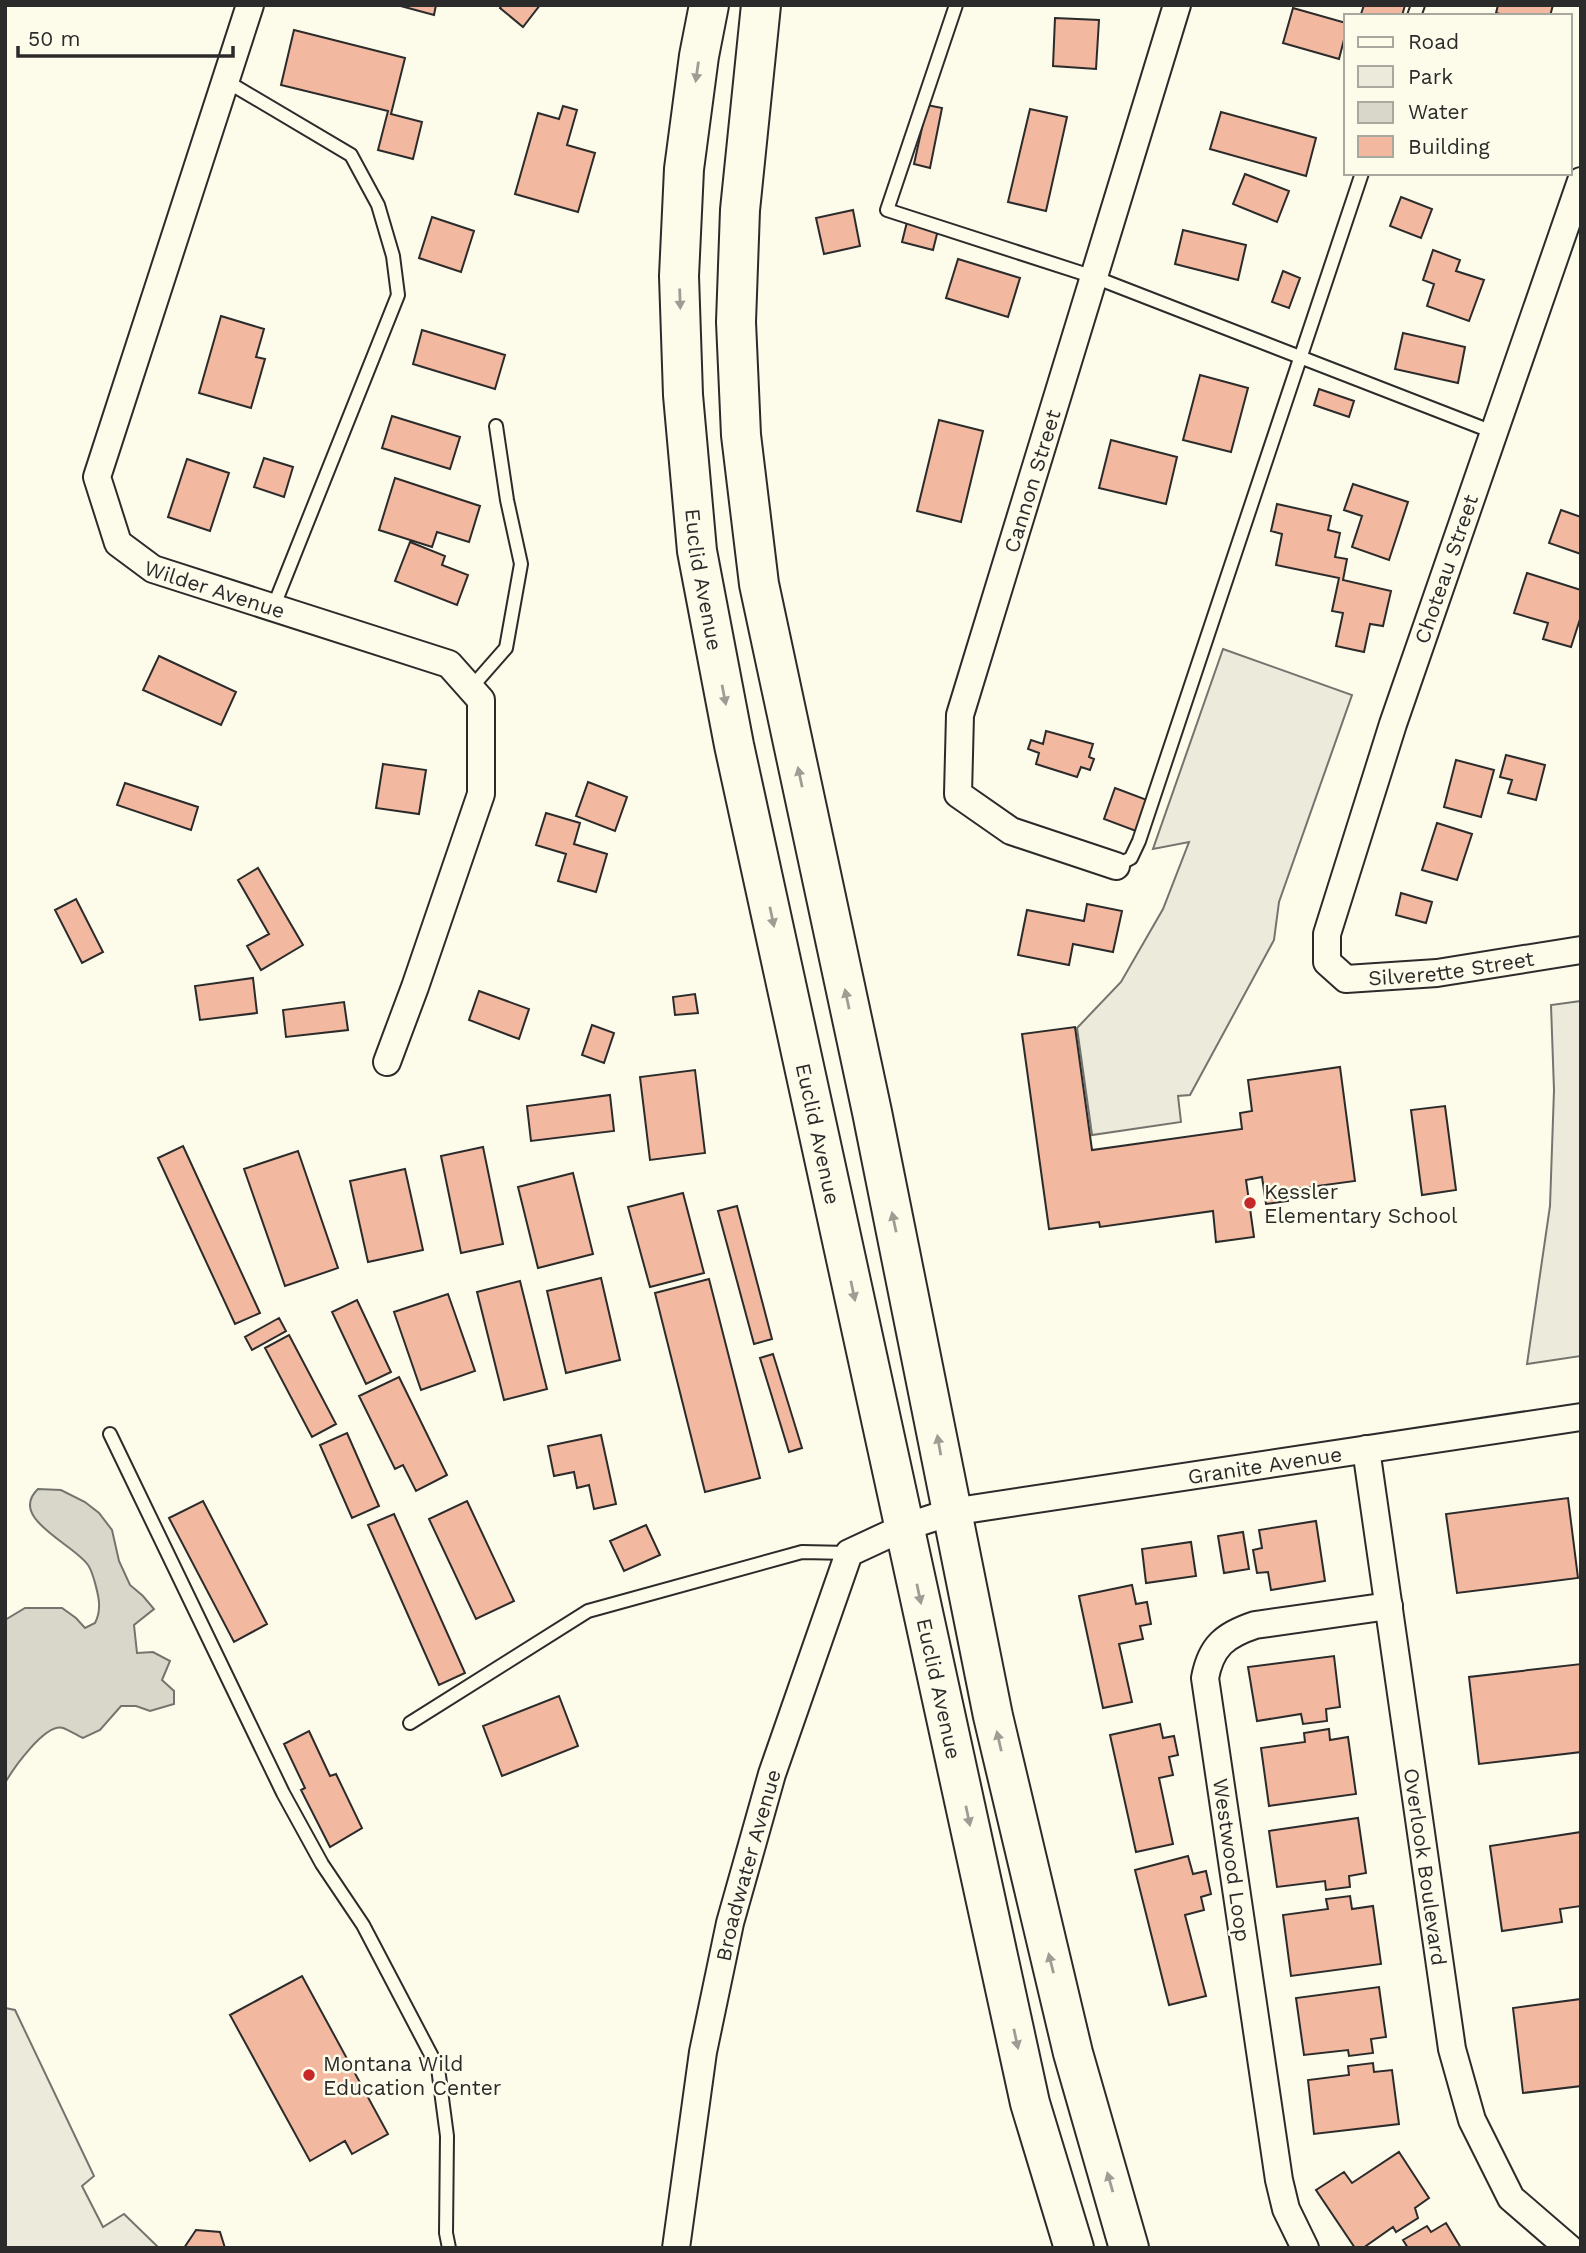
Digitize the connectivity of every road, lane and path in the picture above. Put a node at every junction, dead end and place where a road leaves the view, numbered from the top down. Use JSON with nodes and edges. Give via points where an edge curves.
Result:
{"nodes":[{"id":1,"x":250,"y":5,"type":"edge"},
{"id":2,"x":709,"y":5,"type":"edge"},
{"id":3,"x":761,"y":5,"type":"edge"},
{"id":4,"x":956,"y":5,"type":"edge"},
{"id":5,"x":1177,"y":5,"type":"edge"},
{"id":6,"x":226,"y":81,"type":"junction"},
{"id":7,"x":1361,"y":175,"type":"edge"},
{"id":8,"x":1581,"y":181,"type":"edge"},
{"id":9,"x":1094,"y":277,"type":"junction"},
{"id":10,"x":1301,"y":359,"type":"junction"},
{"id":11,"x":496,"y":426,"type":"dead end"},
{"id":12,"x":1493,"y":432,"type":"junction"},
{"id":13,"x":273,"y":608,"type":"junction"},
{"id":14,"x":470,"y":688,"type":"junction"},
{"id":15,"x":790,"y":730,"type":"junction"},
{"id":16,"x":734,"y":745,"type":"junction"},
{"id":17,"x":1116,"y":866,"type":"joint"},
{"id":18,"x":1581,"y":950,"type":"edge"},
{"id":19,"x":1327,"y":962,"type":"joint"},
{"id":20,"x":387,"y":1062,"type":"dead end"},
{"id":21,"x":1581,"y":1417,"type":"edge"},
{"id":22,"x":110,"y":1434,"type":"dead end"},
{"id":23,"x":1366,"y":1449,"type":"junction"},
{"id":24,"x":951,"y":1512,"type":"junction"},
{"id":25,"x":905,"y":1527,"type":"junction"},
{"id":26,"x":849,"y":1553,"type":"junction"},
{"id":27,"x":1389,"y":1606,"type":"junction"},
{"id":28,"x":410,"y":1723,"type":"dead end"},
{"id":29,"x":449,"y":2248,"type":"edge"},
{"id":30,"x":676,"y":2248,"type":"edge"},
{"id":31,"x":1074,"y":2248,"type":"edge"},
{"id":32,"x":1129,"y":2248,"type":"edge"},
{"id":33,"x":1305,"y":2248,"type":"edge"},
{"id":34,"x":1569,"y":2248,"type":"edge"}],
"edges":[{"from":1,"to":6,"type":"street","name":"Wilder Avenue"},
{"from":2,"to":16,"type":"highway","name":"Euclid Avenue","one_way":true,"via":[[684,169],[679,276],[683,394],[697,551]]},
{"from":3,"to":15,"type":"highway","via":[[740,209],[736,322],[740,422],[760,584]]},
{"from":4,"to":9,"type":"lane","via":[[887,210]]},
{"from":5,"to":9,"type":"street","name":"Cannon Street"},
{"from":6,"to":13,"type":"lane","via":[[351,155],[378,205],[393,256],[398,295]]},
{"from":6,"to":13,"type":"street","name":"Wilder Avenue","via":[[97,477],[118,543],[153,569]]},
{"from":7,"to":10,"type":"lane"},
{"from":8,"to":12,"type":"street","name":"Choteau Street"},
{"from":9,"to":10,"type":"lane"},
{"from":9,"to":17,"type":"street","name":"Cannon Street","via":[[960,715],[958,794],[1012,831]]},
{"from":10,"to":12,"type":"lane"},
{"from":10,"to":17,"type":"lane","via":[[1139,841],[1131,858]]},
{"from":11,"to":14,"type":"lane","via":[[521,564],[506,648]]},
{"from":12,"to":19,"type":"street","name":"Choteau Street","via":[[1331,921]]},
{"from":13,"to":14,"type":"street","name":"Wilder Avenue","via":[[449,664]]},
{"from":14,"to":20,"type":"street","name":"Wilder Avenue","via":[[481,701],[481,794]]},
{"from":15,"to":16,"type":"highway"},
{"from":24,"to":15,"type":"highway","one_way":true},
{"from":16,"to":25,"type":"highway","name":"Euclid Avenue","one_way":true},
{"from":18,"to":19,"type":"street","name":"Silverette Street","via":[[1437,973],[1346,979]]},
{"from":21,"to":23,"type":"street","name":"Granite Avenue"},
{"from":22,"to":29,"type":"lane","via":[[283,1793],[321,1864],[363,1925],[438,2068],[447,2136]]},
{"from":23,"to":24,"type":"street","name":"Granite Avenue"},
{"from":23,"to":27,"type":"street","name":"Overlook Boulevard"},
{"from":24,"to":25,"type":"street","name":"Granite Avenue"},
{"from":32,"to":24,"type":"highway","one_way":true,"via":[[1073,2053],[1028,1870]]},
{"from":25,"to":26,"type":"street"},
{"from":25,"to":31,"type":"highway","name":"Euclid Avenue","one_way":true,"via":[[1030,2103]]},
{"from":26,"to":28,"type":"lane","via":[[802,1552],[588,1611]]},
{"from":26,"to":30,"type":"street","name":"Broadwater Avenue","via":[[772,1774],[730,1923],[702,2052]]},
{"from":27,"to":33,"type":"street","name":"Westwood Loop","via":[[1240,1630],[1215,1649],[1205,1678],[1279,2180],[1286,2209]]},
{"from":27,"to":34,"type":"street","name":"Overlook Boulevard","via":[[1455,2061],[1472,2120],[1511,2198]]}]}
